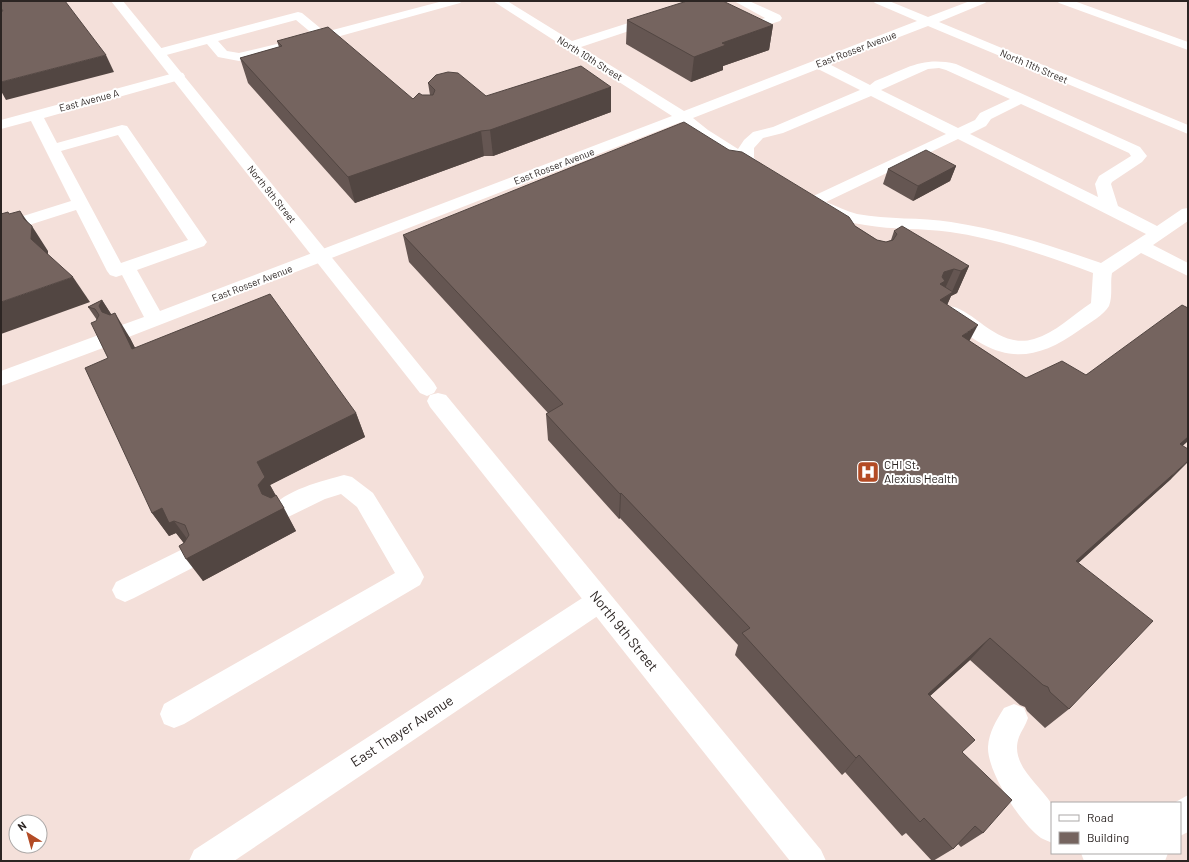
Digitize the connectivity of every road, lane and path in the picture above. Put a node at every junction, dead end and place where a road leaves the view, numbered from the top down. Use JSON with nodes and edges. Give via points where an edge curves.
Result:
{"nodes":[{"id":1,"x":117,"y":1,"type":"edge"},
{"id":2,"x":456,"y":1,"type":"edge"},
{"id":3,"x":499,"y":1,"type":"edge"},
{"id":4,"x":740,"y":1,"type":"edge"},
{"id":5,"x":879,"y":1,"type":"edge"},
{"id":6,"x":981,"y":1,"type":"edge"},
{"id":7,"x":1063,"y":1,"type":"edge"},
{"id":8,"x":709,"y":6,"type":"edge"},
{"id":9,"x":729,"y":22,"type":"edge"},
{"id":10,"x":928,"y":22,"type":"junction"},
{"id":11,"x":329,"y":35,"type":"junction"},
{"id":12,"x":210,"y":40,"type":"junction"},
{"id":13,"x":347,"y":44,"type":"edge"},
{"id":14,"x":570,"y":46,"type":"junction"},
{"id":15,"x":1188,"y":46,"type":"edge"},
{"id":16,"x":159,"y":53,"type":"junction"},
{"id":17,"x":818,"y":64,"type":"junction"},
{"id":18,"x":178,"y":76,"type":"junction"},
{"id":19,"x":871,"y":91,"type":"junction"},
{"id":20,"x":1022,"y":98,"type":"junction"},
{"id":21,"x":35,"y":115,"type":"junction"},
{"id":22,"x":682,"y":116,"type":"junction"},
{"id":23,"x":1,"y":125,"type":"edge"},
{"id":24,"x":1188,"y":130,"type":"edge"},
{"id":25,"x":957,"y":134,"type":"junction"},
{"id":26,"x":53,"y":148,"type":"junction"},
{"id":27,"x":746,"y":160,"type":"junction"},
{"id":28,"x":765,"y":172,"type":"edge"},
{"id":29,"x":81,"y":203,"type":"junction"},
{"id":30,"x":1110,"y":209,"type":"junction"},
{"id":31,"x":1188,"y":213,"type":"edge"},
{"id":32,"x":842,"y":216,"type":"junction"},
{"id":33,"x":1,"y":229,"type":"edge"},
{"id":34,"x":1158,"y":233,"type":"junction"},
{"id":35,"x":854,"y":234,"type":"edge"},
{"id":36,"x":1140,"y":245,"type":"junction"},
{"id":37,"x":323,"y":256,"type":"junction"},
{"id":38,"x":127,"y":267,"type":"junction"},
{"id":39,"x":1103,"y":270,"type":"junction"},
{"id":40,"x":1188,"y":270,"type":"edge"},
{"id":41,"x":941,"y":303,"type":"edge"},
{"id":42,"x":155,"y":320,"type":"junction"},
{"id":43,"x":126,"y":330,"type":"dead end"},
{"id":44,"x":104,"y":340,"type":"edge"},
{"id":45,"x":1,"y":379,"type":"edge"},
{"id":46,"x":284,"y":510,"type":"edge"},
{"id":47,"x":191,"y":556,"type":"edge"},
{"id":48,"x":125,"y":590,"type":"dead end"},
{"id":49,"x":599,"y":601,"type":"junction"},
{"id":50,"x":174,"y":714,"type":"dead end"},
{"id":51,"x":1014,"y":718,"type":"dead end"},
{"id":52,"x":1188,"y":811,"type":"edge"},
{"id":53,"x":1181,"y":819,"type":"edge"},
{"id":54,"x":1051,"y":826,"type":"edge"},
{"id":55,"x":1100,"y":854,"type":"edge"},
{"id":56,"x":1149,"y":854,"type":"edge"},
{"id":57,"x":205,"y":861,"type":"edge"},
{"id":58,"x":810,"y":861,"type":"edge"}],
"edges":[{"from":1,"to":16,"type":"street","name":"North 9th Street"},
{"from":2,"to":11,"type":"street"},
{"from":3,"to":14,"type":"street","name":"North 10th Street"},
{"from":4,"to":9,"type":"street","via":[[776,18],[749,27]]},
{"from":5,"to":10,"type":"street","name":"North 11th Street"},
{"from":6,"to":10,"type":"street","name":"East Rosser Avenue"},
{"from":7,"to":15,"type":"street"},
{"from":8,"to":14,"type":"street","via":[[696,5]]},
{"from":10,"to":17,"type":"street","name":"East Rosser Avenue"},
{"from":10,"to":24,"type":"street","name":"North 11th Street"},
{"from":11,"to":12,"type":"street","via":[[239,57],[223,54]]},
{"from":11,"to":12,"type":"street","via":[[299,10]]},
{"from":11,"to":13,"type":"street"},
{"from":12,"to":16,"type":"street"},
{"from":14,"to":22,"type":"street","name":"North 10th Street"},
{"from":16,"to":18,"type":"street","name":"North 9th Street"},
{"from":17,"to":19,"type":"street"},
{"from":17,"to":22,"type":"street","name":"East Rosser Avenue"},
{"from":18,"to":21,"type":"street","name":"East Avenue A"},
{"from":18,"to":37,"type":"street","name":"North 9th Street"},
{"from":19,"to":20,"type":"street","via":[[880,84],[926,65],[939,64]]},
{"from":19,"to":25,"type":"street"},
{"from":19,"to":27,"type":"street","via":[[778,130],[758,135],[746,148]]},
{"from":20,"to":25,"type":"street","via":[[985,116],[981,123]]},
{"from":20,"to":30,"type":"street","via":[[1138,153],[1137,159],[1105,179],[1103,184]]},
{"from":21,"to":23,"type":"street","name":"East Avenue A"},
{"from":21,"to":26,"type":"street"},
{"from":22,"to":27,"type":"street","name":"North 10th Street","via":[[703,133]]},
{"from":22,"to":37,"type":"street","name":"East Rosser Avenue"},
{"from":25,"to":30,"type":"street"},
{"from":25,"to":32,"type":"street","via":[[808,199]]},
{"from":26,"to":29,"type":"street"},
{"from":26,"to":38,"type":"street","via":[[122,129],[198,242]]},
{"from":27,"to":28,"type":"street","name":"North 10th Street"},
{"from":29,"to":33,"type":"street"},
{"from":29,"to":38,"type":"street","via":[[116,271]]},
{"from":30,"to":34,"type":"street"},
{"from":31,"to":34,"type":"street"},
{"from":32,"to":35,"type":"street"},
{"from":32,"to":39,"type":"street","via":[[872,222],[929,224],[984,234],[1054,253]]},
{"from":34,"to":36,"type":"street"},
{"from":36,"to":39,"type":"street"},
{"from":36,"to":40,"type":"street"},
{"from":37,"to":42,"type":"street","name":"East Rosser Avenue"},
{"from":37,"to":49,"type":"street","name":"North 9th Street"},
{"from":38,"to":42,"type":"street"},
{"from":39,"to":41,"type":"street","via":[[1100,279],[1102,298],[1099,306],[1048,341],[1036,346],[1007,347],[993,342]]},
{"from":42,"to":43,"type":"street","name":"East Rosser Avenue"},
{"from":44,"to":45,"type":"street"},
{"from":46,"to":50,"type":"street","via":[[318,492],[344,484],[365,500],[411,577]]},
{"from":47,"to":48,"type":"street"},
{"from":49,"to":57,"type":"street","name":"East Thayer Avenue"},
{"from":49,"to":58,"type":"street","name":"North 9th Street"},
{"from":51,"to":54,"type":"street","via":[[1004,737],[1005,760],[1016,786],[1034,810]]},
{"from":52,"to":53,"type":"street"},
{"from":55,"to":56,"type":"street","via":[[1132,859]]}]}
